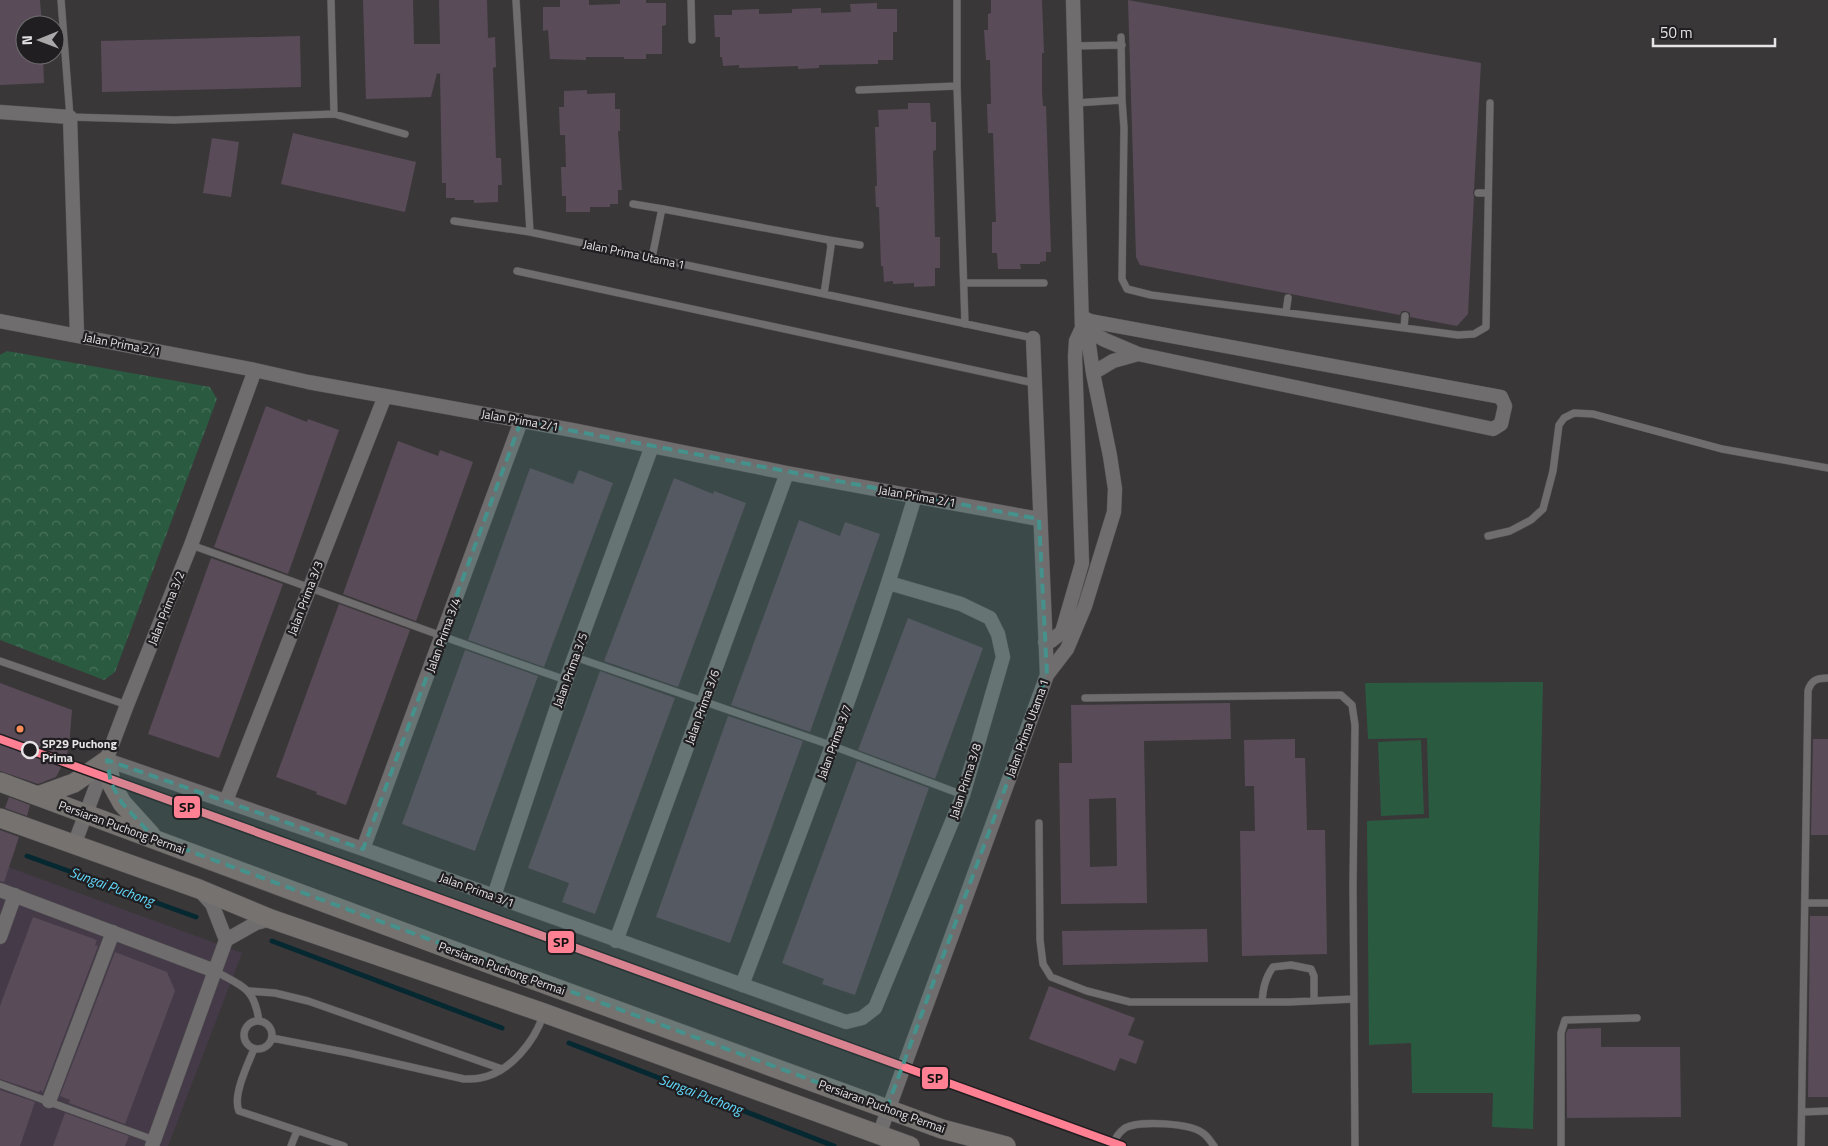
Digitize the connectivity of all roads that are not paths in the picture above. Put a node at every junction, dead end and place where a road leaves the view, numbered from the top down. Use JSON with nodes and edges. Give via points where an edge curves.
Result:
{"nodes":[{"id":1,"x":60,"y":0,"type":"edge"},
{"id":2,"x":331,"y":0,"type":"edge"},
{"id":3,"x":516,"y":0,"type":"edge"},
{"id":4,"x":691,"y":0,"type":"edge"},
{"id":5,"x":956,"y":0,"type":"edge"},
{"id":6,"x":1073,"y":0,"type":"edge"},
{"id":7,"x":692,"y":40,"type":"dead end"},
{"id":8,"x":1074,"y":46,"type":"junction"},
{"id":9,"x":957,"y":86,"type":"junction"},
{"id":10,"x":859,"y":90,"type":"dead end"},
{"id":11,"x":1122,"y":100,"type":"junction"},
{"id":12,"x":1075,"y":103,"type":"junction"},
{"id":13,"x":1490,"y":103,"type":"dead end"},
{"id":14,"x":0,"y":112,"type":"edge"},
{"id":15,"x":334,"y":114,"type":"junction"},
{"id":16,"x":70,"y":117,"type":"junction"},
{"id":17,"x":405,"y":134,"type":"dead end"},
{"id":18,"x":1478,"y":193,"type":"dead end"},
{"id":19,"x":1487,"y":193,"type":"junction"},
{"id":20,"x":633,"y":204,"type":"dead end"},
{"id":21,"x":664,"y":209,"type":"junction"},
{"id":22,"x":454,"y":221,"type":"dead end"},
{"id":23,"x":530,"y":232,"type":"junction"},
{"id":24,"x":829,"y":240,"type":"junction"},
{"id":25,"x":860,"y":245,"type":"dead end"},
{"id":26,"x":652,"y":258,"type":"junction"},
{"id":27,"x":518,"y":271,"type":"dead end"},
{"id":28,"x":964,"y":282,"type":"junction"},
{"id":29,"x":1044,"y":283,"type":"dead end"},
{"id":30,"x":824,"y":294,"type":"junction"},
{"id":31,"x":1288,"y":298,"type":"dead end"},
{"id":32,"x":1286,"y":312,"type":"junction"},
{"id":33,"x":1405,"y":316,"type":"dead end"},
{"id":34,"x":0,"y":321,"type":"edge"},
{"id":35,"x":1082,"y":322,"type":"junction"},
{"id":36,"x":966,"y":324,"type":"junction"},
{"id":37,"x":1404,"y":328,"type":"junction"},
{"id":38,"x":78,"y":336,"type":"junction"},
{"id":39,"x":1033,"y":338,"type":"joint"},
{"id":40,"x":1138,"y":354,"type":"junction"},
{"id":41,"x":255,"y":370,"type":"junction"},
{"id":42,"x":1093,"y":374,"type":"junction"},
{"id":43,"x":1034,"y":383,"type":"junction"},
{"id":44,"x":385,"y":396,"type":"junction"},
{"id":45,"x":521,"y":421,"type":"junction"},
{"id":46,"x":652,"y":446,"type":"junction"},
{"id":47,"x":1828,"y":468,"type":"edge"},
{"id":48,"x":787,"y":473,"type":"junction"},
{"id":49,"x":915,"y":496,"type":"junction"},
{"id":50,"x":1039,"y":519,"type":"junction"},
{"id":51,"x":1488,"y":536,"type":"dead end"},
{"id":52,"x":191,"y":545,"type":"junction"},
{"id":53,"x":889,"y":583,"type":"junction"},
{"id":54,"x":310,"y":587,"type":"junction"},
{"id":55,"x":442,"y":638,"type":"junction"},
{"id":56,"x":1045,"y":642,"type":"junction"},
{"id":57,"x":575,"y":657,"type":"junction"},
{"id":58,"x":0,"y":661,"type":"edge"},
{"id":59,"x":1047,"y":675,"type":"junction"},
{"id":60,"x":1828,"y":678,"type":"edge"},
{"id":61,"x":566,"y":680,"type":"junction"},
{"id":62,"x":1085,"y":698,"type":"dead end"},
{"id":63,"x":704,"y":700,"type":"junction"},
{"id":64,"x":127,"y":705,"type":"junction"},
{"id":65,"x":833,"y":746,"type":"junction"},
{"id":66,"x":107,"y":760,"type":"junction"},
{"id":67,"x":0,"y":782,"type":"edge"},
{"id":68,"x":963,"y":795,"type":"junction"},
{"id":69,"x":38,"y":796,"type":"junction"},
{"id":70,"x":226,"y":801,"type":"junction"},
{"id":71,"x":86,"y":814,"type":"junction"},
{"id":72,"x":0,"y":818,"type":"edge"},
{"id":73,"x":1039,"y":823,"type":"dead end"},
{"id":74,"x":154,"y":838,"type":"junction"},
{"id":75,"x":74,"y":844,"type":"junction"},
{"id":76,"x":363,"y":849,"type":"junction"},
{"id":77,"x":199,"y":889,"type":"junction"},
{"id":78,"x":0,"y":890,"type":"edge"},
{"id":79,"x":15,"y":895,"type":"junction"},
{"id":80,"x":494,"y":896,"type":"junction"},
{"id":81,"x":1805,"y":903,"type":"junction"},
{"id":82,"x":1828,"y":903,"type":"edge"},
{"id":83,"x":271,"y":919,"type":"junction"},
{"id":84,"x":114,"y":932,"type":"junction"},
{"id":85,"x":0,"y":937,"type":"edge"},
{"id":86,"x":226,"y":940,"type":"junction"},
{"id":87,"x":616,"y":941,"type":"junction"},
{"id":88,"x":215,"y":971,"type":"junction"},
{"id":89,"x":742,"y":985,"type":"junction"},
{"id":90,"x":551,"y":986,"type":"junction"},
{"id":91,"x":249,"y":991,"type":"junction"},
{"id":92,"x":1354,"y":999,"type":"junction"},
{"id":93,"x":1314,"y":1001,"type":"junction"},
{"id":94,"x":1262,"y":1002,"type":"junction"},
{"id":95,"x":544,"y":1013,"type":"junction"},
{"id":96,"x":1637,"y":1018,"type":"dead end"},
{"id":97,"x":259,"y":1021,"type":"junction"},
{"id":98,"x":846,"y":1022,"type":"joint"},
{"id":99,"x":272,"y":1038,"type":"junction"},
{"id":100,"x":254,"y":1048,"type":"junction"},
{"id":101,"x":502,"y":1069,"type":"junction"},
{"id":102,"x":0,"y":1084,"type":"edge"},
{"id":103,"x":49,"y":1101,"type":"junction"},
{"id":104,"x":887,"y":1108,"type":"junction"},
{"id":105,"x":1828,"y":1111,"type":"edge"},
{"id":106,"x":1802,"y":1112,"type":"junction"},
{"id":107,"x":297,"y":1131,"type":"junction"},
{"id":108,"x":878,"y":1135,"type":"junction"},
{"id":109,"x":153,"y":1143,"type":"edge"},
{"id":110,"x":291,"y":1146,"type":"edge"},
{"id":111,"x":344,"y":1146,"type":"edge"},
{"id":112,"x":910,"y":1146,"type":"edge"},
{"id":113,"x":1006,"y":1146,"type":"edge"},
{"id":114,"x":1112,"y":1146,"type":"edge"},
{"id":115,"x":1214,"y":1146,"type":"edge"},
{"id":116,"x":1355,"y":1146,"type":"edge"},
{"id":117,"x":1561,"y":1146,"type":"edge"},
{"id":118,"x":1801,"y":1146,"type":"edge"}],
"edges":[{"from":1,"to":16,"type":"lane"},
{"from":2,"to":15,"type":"lane"},
{"from":3,"to":23,"type":"lane"},
{"from":4,"to":7,"type":"lane"},
{"from":5,"to":9,"type":"lane"},
{"from":6,"to":8,"type":"street"},
{"from":8,"to":11,"type":"lane","via":[[1121,41]]},
{"from":8,"to":12,"type":"street"},
{"from":9,"to":10,"type":"lane"},
{"from":9,"to":28,"type":"lane"},
{"from":11,"to":12,"type":"lane"},
{"from":11,"to":32,"type":"lane","via":[[1122,279],[1127,289],[1151,295]]},
{"from":12,"to":35,"type":"street"},
{"from":13,"to":19,"type":"lane"},
{"from":14,"to":16,"type":"street"},
{"from":15,"to":16,"type":"lane","via":[[174,120]]},
{"from":15,"to":17,"type":"lane"},
{"from":16,"to":38,"type":"street"},
{"from":18,"to":19,"type":"lane"},
{"from":19,"to":37,"type":"lane","via":[[1486,327],[1474,334],[1458,335]]},
{"from":20,"to":21,"type":"lane"},
{"from":21,"to":24,"type":"lane"},
{"from":21,"to":26,"type":"lane","via":[[660,213]]},
{"from":22,"to":23,"type":"lane","name":"Jalan Prima Utama 1"},
{"from":23,"to":26,"type":"lane","name":"Jalan Prima Utama 1"},
{"from":24,"to":25,"type":"lane"},
{"from":24,"to":30,"type":"lane","via":[[831,246]]},
{"from":26,"to":30,"type":"lane","name":"Jalan Prima Utama 1"},
{"from":27,"to":43,"type":"lane"},
{"from":28,"to":29,"type":"lane"},
{"from":28,"to":36,"type":"lane"},
{"from":30,"to":36,"type":"lane","name":"Jalan Prima Utama 1"},
{"from":31,"to":32,"type":"lane"},
{"from":32,"to":37,"type":"lane"},
{"from":33,"to":37,"type":"lane"},
{"from":34,"to":38,"type":"street","name":"Jalan Prima 2/1"},
{"from":35,"to":40,"type":"street","via":[[1106,340]]},
{"from":35,"to":40,"type":"street","via":[[1501,397],[1505,406],[1501,424],[1493,429]]},
{"from":35,"to":42,"type":"street"},
{"from":35,"to":56,"type":"street","via":[[1075,357],[1082,563],[1062,632]]},
{"from":36,"to":39,"type":"lane","name":"Jalan Prima Utama 1"},
{"from":38,"to":41,"type":"street","name":"Jalan Prima 2/1"},
{"from":39,"to":43,"type":"street","name":"Jalan Prima Utama 1"},
{"from":40,"to":42,"type":"street","via":[[1113,361]]},
{"from":41,"to":44,"type":"street","name":"Jalan Prima 2/1"},
{"from":41,"to":52,"type":"street","name":"Jalan Prima 3/2"},
{"from":42,"to":59,"type":"street","via":[[1110,456],[1115,489],[1114,512],[1085,606],[1067,649]]},
{"from":43,"to":50,"type":"street","name":"Jalan Prima Utama 1"},
{"from":44,"to":45,"type":"street","name":"Jalan Prima 2/1"},
{"from":44,"to":54,"type":"street","name":"Jalan Prima 3/3"},
{"from":45,"to":46,"type":"street","name":"Jalan Prima 2/1"},
{"from":45,"to":55,"type":"street","name":"Jalan Prima 3/4"},
{"from":46,"to":48,"type":"street","name":"Jalan Prima 2/1"},
{"from":46,"to":57,"type":"street","name":"Jalan Prima 3/5"},
{"from":47,"to":51,"type":"lane","via":[[1722,448],[1593,414],[1574,413],[1559,425],[1553,471],[1543,508],[1531,520],[1510,531]]},
{"from":48,"to":49,"type":"street","name":"Jalan Prima 2/1"},
{"from":48,"to":63,"type":"street","name":"Jalan Prima 3/6"},
{"from":49,"to":50,"type":"street","name":"Jalan Prima 2/1"},
{"from":49,"to":53,"type":"street","name":"Jalan Prima 3/7"},
{"from":50,"to":56,"type":"street","name":"Jalan Prima Utama 1"},
{"from":52,"to":54,"type":"lane"},
{"from":52,"to":64,"type":"street","name":"Jalan Prima 3/2"},
{"from":53,"to":65,"type":"street","name":"Jalan Prima 3/7"},
{"from":53,"to":68,"type":"street","name":"Jalan Prima 3/8","via":[[961,604],[990,618],[998,634],[1003,657]]},
{"from":54,"to":55,"type":"lane"},
{"from":54,"to":70,"type":"street","name":"Jalan Prima 3/3"},
{"from":55,"to":61,"type":"lane"},
{"from":55,"to":76,"type":"street","name":"Jalan Prima 3/4"},
{"from":56,"to":59,"type":"street","name":"Jalan Prima Utama 1"},
{"from":57,"to":61,"type":"street","name":"Jalan Prima 3/5"},
{"from":57,"to":63,"type":"lane"},
{"from":58,"to":64,"type":"lane"},
{"from":59,"to":104,"type":"street","name":"Jalan Prima Utama 1"},
{"from":60,"to":81,"type":"lane","via":[[1815,679],[1808,690]]},
{"from":61,"to":80,"type":"street","name":"Jalan Prima 3/5"},
{"from":62,"to":92,"type":"lane","via":[[1340,695],[1352,705],[1355,725]]},
{"from":63,"to":65,"type":"lane"},
{"from":63,"to":87,"type":"street","name":"Jalan Prima 3/6"},
{"from":64,"to":66,"type":"street","name":"Jalan Prima 3/2"},
{"from":65,"to":68,"type":"lane"},
{"from":65,"to":89,"type":"street","name":"Jalan Prima 3/7"},
{"from":66,"to":69,"type":"main road","via":[[74,783]]},
{"from":66,"to":70,"type":"street","name":"Jalan Prima 3/1"},
{"from":66,"to":71,"type":"street","name":"Jalan Prima 3/2"},
{"from":66,"to":74,"type":"main road","via":[[111,783],[122,803]]},
{"from":67,"to":69,"type":"main road","name":"Persiaran Puchong Permai"},
{"from":68,"to":98,"type":"street","name":"Jalan Prima 3/8","via":[[875,1008],[862,1018]]},
{"from":69,"to":71,"type":"main road","name":"Persiaran Puchong Permai"},
{"from":70,"to":76,"type":"street","name":"Jalan Prima 3/1"},
{"from":71,"to":74,"type":"main road","name":"Persiaran Puchong Permai"},
{"from":71,"to":75,"type":"street","name":"Jalan Prima 3/2"},
{"from":72,"to":75,"type":"main road"},
{"from":73,"to":94,"type":"lane","via":[[1040,940],[1043,964],[1051,977],[1130,1002]]},
{"from":74,"to":90,"type":"main road","name":"Persiaran Puchong Permai"},
{"from":75,"to":77,"type":"main road"},
{"from":76,"to":80,"type":"street","name":"Jalan Prima 3/1"},
{"from":77,"to":83,"type":"main road"},
{"from":77,"to":86,"type":"street","via":[[212,904]]},
{"from":78,"to":79,"type":"street"},
{"from":79,"to":84,"type":"street"},
{"from":79,"to":85,"type":"street"},
{"from":80,"to":87,"type":"street","name":"Jalan Prima 3/1"},
{"from":81,"to":82,"type":"lane"},
{"from":81,"to":106,"type":"lane"},
{"from":83,"to":86,"type":"street","via":[[256,923]]},
{"from":83,"to":95,"type":"main road"},
{"from":84,"to":88,"type":"street"},
{"from":84,"to":103,"type":"street"},
{"from":86,"to":88,"type":"street"},
{"from":87,"to":89,"type":"street","name":"Jalan Prima 3/1"},
{"from":88,"to":91,"type":"lane"},
{"from":88,"to":109,"type":"street"},
{"from":89,"to":98,"type":"street","name":"Jalan Prima 3/1"},
{"from":90,"to":95,"type":"main road"},
{"from":90,"to":104,"type":"main road","name":"Persiaran Puchong Permai"},
{"from":91,"to":97,"type":"lane","via":[[257,1005]]},
{"from":91,"to":101,"type":"lane","via":[[308,1001]]},
{"from":92,"to":93,"type":"lane"},
{"from":92,"to":116,"type":"lane"},
{"from":93,"to":94,"type":"lane"},
{"from":93,"to":94,"type":"lane","via":[[1314,976],[1310,969],[1291,965],[1273,966]]},
{"from":95,"to":101,"type":"lane","via":[[531,1041]]},
{"from":95,"to":108,"type":"main road"},
{"from":96,"to":117,"type":"lane","via":[[1565,1020],[1561,1032]]},
{"from":97,"to":99,"type":"lane","via":[[271,1028]]},
{"from":97,"to":100,"type":"lane","via":[[245,1030],[245,1039]]},
{"from":99,"to":100,"type":"lane","via":[[267,1046]]},
{"from":99,"to":101,"type":"lane","via":[[464,1079],[481,1078]]},
{"from":100,"to":107,"type":"lane","via":[[238,1094],[239,1111]]},
{"from":102,"to":103,"type":"lane"},
{"from":103,"to":109,"type":"lane"},
{"from":104,"to":108,"type":"street","name":"Jalan Prima Utama 1"},
{"from":104,"to":113,"type":"main road","name":"Persiaran Puchong Permai","via":[[942,1129]]},
{"from":105,"to":106,"type":"lane"},
{"from":106,"to":118,"type":"lane"},
{"from":107,"to":110,"type":"lane"},
{"from":107,"to":111,"type":"lane"},
{"from":108,"to":112,"type":"main road"},
{"from":114,"to":115,"type":"lane","via":[[1116,1136],[1126,1127],[1142,1123],[1192,1128],[1204,1134]]}]}
